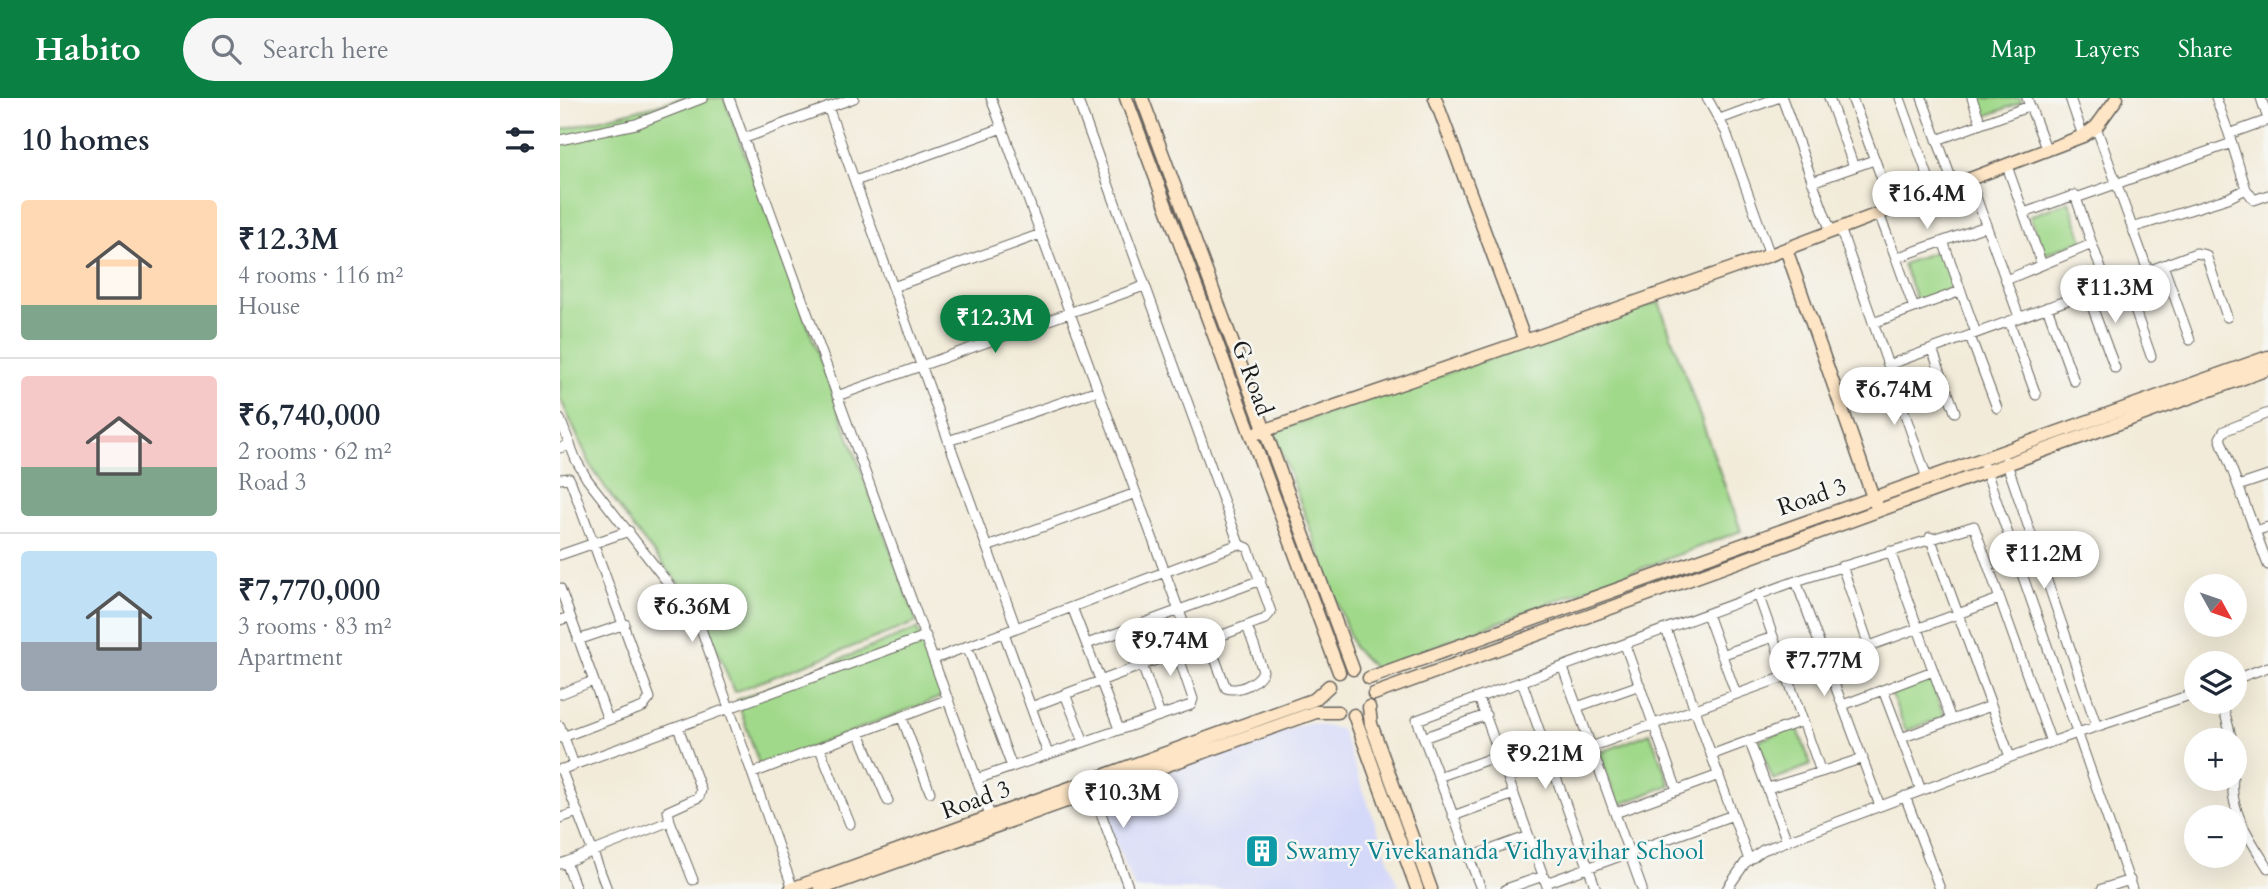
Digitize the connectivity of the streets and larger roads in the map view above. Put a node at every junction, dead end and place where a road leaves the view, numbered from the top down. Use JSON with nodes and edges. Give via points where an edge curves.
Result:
{"nodes":[{"id":1,"x":703,"y":98,"type":"edge"},
{"id":2,"x":729,"y":98,"type":"edge"},
{"id":3,"x":854,"y":98,"type":"edge"},
{"id":4,"x":991,"y":98,"type":"edge"},
{"id":5,"x":1077,"y":98,"type":"edge"},
{"id":6,"x":1125,"y":98,"type":"edge"},
{"id":7,"x":1142,"y":98,"type":"edge"},
{"id":8,"x":1436,"y":98,"type":"edge"},
{"id":9,"x":1707,"y":98,"type":"edge"},
{"id":10,"x":1779,"y":98,"type":"edge"},
{"id":11,"x":1829,"y":98,"type":"edge"},
{"id":12,"x":1852,"y":98,"type":"edge"},
{"id":13,"x":1900,"y":98,"type":"edge"},
{"id":14,"x":1922,"y":98,"type":"edge"},
{"id":15,"x":1972,"y":98,"type":"edge"},
{"id":16,"x":2070,"y":98,"type":"edge"},
{"id":17,"x":2117,"y":98,"type":"edge"},
{"id":18,"x":2216,"y":98,"type":"edge"},
{"id":19,"x":2261,"y":98,"type":"edge"},
{"id":20,"x":2029,"y":102,"type":"edge"},
{"id":21,"x":828,"y":107,"type":"junction"},
{"id":22,"x":1720,"y":119,"type":"junction"},
{"id":23,"x":2268,"y":119,"type":"edge"},
{"id":24,"x":1981,"y":124,"type":"junction"},
{"id":25,"x":2096,"y":127,"type":"junction"},
{"id":26,"x":1002,"y":128,"type":"junction"},
{"id":27,"x":2083,"y":136,"type":"junction"},
{"id":28,"x":745,"y":138,"type":"junction"},
{"id":29,"x":2230,"y":139,"type":"junction"},
{"id":30,"x":560,"y":140,"type":"edge"},
{"id":31,"x":1937,"y":140,"type":"junction"},
{"id":32,"x":2047,"y":151,"type":"junction"},
{"id":33,"x":1874,"y":160,"type":"junction"},
{"id":34,"x":2007,"y":166,"type":"junction"},
{"id":35,"x":1854,"y":167,"type":"junction"},
{"id":36,"x":1970,"y":180,"type":"junction"},
{"id":37,"x":855,"y":181,"type":"junction"},
{"id":38,"x":1812,"y":183,"type":"junction"},
{"id":39,"x":2117,"y":184,"type":"junction"},
{"id":40,"x":1954,"y":186,"type":"junction"},
{"id":41,"x":2246,"y":189,"type":"junction"},
{"id":42,"x":1934,"y":193,"type":"junction"},
{"id":43,"x":2268,"y":195,"type":"edge"},
{"id":44,"x":2076,"y":198,"type":"junction"},
{"id":45,"x":1893,"y":209,"type":"junction"},
{"id":46,"x":2024,"y":213,"type":"junction"},
{"id":47,"x":1879,"y":214,"type":"junction"},
{"id":48,"x":1986,"y":226,"type":"junction"},
{"id":49,"x":2132,"y":228,"type":"junction"},
{"id":50,"x":1835,"y":230,"type":"junction"},
{"id":51,"x":1041,"y":234,"type":"junction"},
{"id":52,"x":1943,"y":241,"type":"junction"},
{"id":53,"x":2092,"y":244,"type":"junction"},
{"id":54,"x":1786,"y":249,"type":"junction"},
{"id":55,"x":1770,"y":255,"type":"junction"},
{"id":56,"x":1896,"y":258,"type":"junction"},
{"id":57,"x":2042,"y":265,"type":"junction"},
{"id":58,"x":2163,"y":265,"type":"junction"},
{"id":59,"x":2148,"y":271,"type":"junction"},
{"id":60,"x":2124,"y":279,"type":"junction"},
{"id":61,"x":2006,"y":280,"type":"junction"},
{"id":62,"x":2107,"y":285,"type":"junction"},
{"id":63,"x":1144,"y":286,"type":"junction"},
{"id":64,"x":893,"y":287,"type":"junction"},
{"id":65,"x":1961,"y":291,"type":"junction"},
{"id":66,"x":2087,"y":293,"type":"junction"},
{"id":67,"x":2047,"y":307,"type":"junction"},
{"id":68,"x":1914,"y":308,"type":"junction"},
{"id":69,"x":1070,"y":312,"type":"junction"},
{"id":70,"x":2019,"y":317,"type":"junction"},
{"id":71,"x":2227,"y":317,"type":"dead end"},
{"id":72,"x":2009,"y":321,"type":"junction"},
{"id":73,"x":1873,"y":323,"type":"junction"},
{"id":74,"x":1973,"y":334,"type":"junction"},
{"id":75,"x":2190,"y":340,"type":"dead end"},
{"id":76,"x":1525,"y":341,"type":"junction"},
{"id":77,"x":1932,"y":349,"type":"junction"},
{"id":78,"x":2151,"y":356,"type":"dead end"},
{"id":79,"x":2268,"y":357,"type":"edge"},
{"id":80,"x":1888,"y":365,"type":"junction"},
{"id":81,"x":922,"y":366,"type":"junction"},
{"id":82,"x":2115,"y":368,"type":"dead end"},
{"id":83,"x":2268,"y":369,"type":"edge"},
{"id":84,"x":2074,"y":381,"type":"dead end"},
{"id":85,"x":1098,"y":390,"type":"junction"},
{"id":86,"x":837,"y":396,"type":"junction"},
{"id":87,"x":2036,"y":396,"type":"dead end"},
{"id":88,"x":1997,"y":408,"type":"dead end"},
{"id":89,"x":1955,"y":412,"type":"dead end"},
{"id":90,"x":2268,"y":413,"type":"edge"},
{"id":91,"x":560,"y":419,"type":"edge"},
{"id":92,"x":1265,"y":431,"type":"junction"},
{"id":93,"x":1250,"y":435,"type":"junction"},
{"id":94,"x":948,"y":441,"type":"junction"},
{"id":95,"x":570,"y":444,"type":"junction"},
{"id":96,"x":560,"y":448,"type":"edge"},
{"id":97,"x":2005,"y":458,"type":"junction"},
{"id":98,"x":1984,"y":464,"type":"junction"},
{"id":99,"x":2268,"y":476,"type":"edge"},
{"id":100,"x":1927,"y":478,"type":"junction"},
{"id":101,"x":560,"y":480,"type":"edge"},
{"id":102,"x":2238,"y":486,"type":"junction"},
{"id":103,"x":1136,"y":493,"type":"junction"},
{"id":104,"x":1875,"y":503,"type":"junction"},
{"id":105,"x":2268,"y":527,"type":"edge"},
{"id":106,"x":629,"y":531,"type":"junction"},
{"id":107,"x":2255,"y":531,"type":"junction"},
{"id":108,"x":1930,"y":537,"type":"junction"},
{"id":109,"x":593,"y":543,"type":"junction"},
{"id":110,"x":1239,"y":544,"type":"junction"},
{"id":111,"x":987,"y":547,"type":"junction"},
{"id":112,"x":1890,"y":551,"type":"junction"},
{"id":113,"x":560,"y":555,"type":"edge"},
{"id":114,"x":2268,"y":565,"type":"edge"},
{"id":115,"x":1842,"y":566,"type":"junction"},
{"id":116,"x":1164,"y":572,"type":"junction"},
{"id":117,"x":1261,"y":580,"type":"junction"},
{"id":118,"x":1796,"y":581,"type":"junction"},
{"id":119,"x":561,"y":592,"type":"edge"},
{"id":120,"x":1758,"y":594,"type":"junction"},
{"id":121,"x":1999,"y":599,"type":"junction"},
{"id":122,"x":1072,"y":607,"type":"junction"},
{"id":123,"x":1178,"y":610,"type":"junction"},
{"id":124,"x":1959,"y":613,"type":"junction"},
{"id":125,"x":1707,"y":614,"type":"junction"},
{"id":126,"x":570,"y":617,"type":"junction"},
{"id":127,"x":560,"y":620,"type":"edge"},
{"id":128,"x":625,"y":624,"type":"junction"},
{"id":129,"x":1247,"y":626,"type":"junction"},
{"id":130,"x":1016,"y":628,"type":"junction"},
{"id":131,"x":1917,"y":628,"type":"junction"},
{"id":132,"x":1666,"y":629,"type":"junction"},
{"id":133,"x":1004,"y":633,"type":"junction"},
{"id":134,"x":926,"y":636,"type":"junction"},
{"id":135,"x":1773,"y":637,"type":"junction"},
{"id":136,"x":579,"y":639,"type":"junction"},
{"id":137,"x":1208,"y":640,"type":"junction"},
{"id":138,"x":1087,"y":644,"type":"junction"},
{"id":139,"x":1625,"y":645,"type":"junction"},
{"id":140,"x":967,"y":646,"type":"junction"},
{"id":141,"x":1192,"y":646,"type":"junction"},
{"id":142,"x":1869,"y":646,"type":"junction"},
{"id":143,"x":1177,"y":652,"type":"junction"},
{"id":144,"x":1721,"y":655,"type":"junction"},
{"id":145,"x":934,"y":659,"type":"junction"},
{"id":146,"x":1826,"y":662,"type":"junction"},
{"id":147,"x":1142,"y":665,"type":"junction"},
{"id":148,"x":2268,"y":667,"type":"edge"},
{"id":149,"x":1563,"y":668,"type":"junction"},
{"id":150,"x":1353,"y":669,"type":"junction"},
{"id":151,"x":1933,"y":671,"type":"junction"},
{"id":152,"x":1339,"y":673,"type":"junction"},
{"id":153,"x":2247,"y":675,"type":"edge"},
{"id":154,"x":1787,"y":676,"type":"junction"},
{"id":155,"x":1369,"y":678,"type":"junction"},
{"id":156,"x":593,"y":681,"type":"junction"},
{"id":157,"x":1101,"y":681,"type":"junction"},
{"id":158,"x":1522,"y":682,"type":"junction"},
{"id":159,"x":1640,"y":685,"type":"junction"},
{"id":160,"x":1329,"y":686,"type":"junction"},
{"id":161,"x":1883,"y":690,"type":"junction"},
{"id":162,"x":560,"y":694,"type":"edge"},
{"id":163,"x":1065,"y":694,"type":"junction"},
{"id":164,"x":1374,"y":694,"type":"junction"},
{"id":165,"x":1735,"y":694,"type":"junction"},
{"id":166,"x":2184,"y":697,"type":"edge"},
{"id":167,"x":1479,"y":698,"type":"junction"},
{"id":168,"x":949,"y":699,"type":"junction"},
{"id":169,"x":1843,"y":705,"type":"junction"},
{"id":170,"x":1992,"y":706,"type":"junction"},
{"id":171,"x":1031,"y":707,"type":"junction"},
{"id":172,"x":1369,"y":707,"type":"junction"},
{"id":173,"x":1577,"y":707,"type":"junction"},
{"id":174,"x":730,"y":708,"type":"junction"},
{"id":175,"x":1695,"y":709,"type":"junction"},
{"id":176,"x":1338,"y":712,"type":"junction"},
{"id":177,"x":1160,"y":715,"type":"junction"},
{"id":178,"x":1354,"y":715,"type":"junction"},
{"id":179,"x":1486,"y":715,"type":"junction"},
{"id":180,"x":902,"y":718,"type":"junction"},
{"id":181,"x":608,"y":720,"type":"junction"},
{"id":182,"x":1951,"y":720,"type":"junction"},
{"id":183,"x":1802,"y":721,"type":"junction"},
{"id":184,"x":1654,"y":724,"type":"junction"},
{"id":185,"x":560,"y":726,"type":"edge"},
{"id":186,"x":678,"y":727,"type":"junction"},
{"id":187,"x":2096,"y":727,"type":"junction"},
{"id":188,"x":1119,"y":729,"type":"junction"},
{"id":189,"x":2078,"y":733,"type":"junction"},
{"id":190,"x":860,"y":735,"type":"junction"},
{"id":191,"x":562,"y":737,"type":"edge"},
{"id":192,"x":1426,"y":737,"type":"junction"},
{"id":193,"x":1901,"y":738,"type":"junction"},
{"id":194,"x":1749,"y":740,"type":"junction"},
{"id":195,"x":1084,"y":742,"type":"junction"},
{"id":196,"x":2051,"y":742,"type":"junction"},
{"id":197,"x":1591,"y":747,"type":"junction"},
{"id":198,"x":820,"y":749,"type":"junction"},
{"id":199,"x":1048,"y":754,"type":"junction"},
{"id":200,"x":1500,"y":755,"type":"junction"},
{"id":201,"x":1712,"y":755,"type":"junction"},
{"id":202,"x":2010,"y":757,"type":"junction"},
{"id":203,"x":1863,"y":758,"type":"junction"},
{"id":204,"x":1550,"y":762,"type":"junction"},
{"id":205,"x":574,"y":765,"type":"junction"},
{"id":206,"x":1012,"y":767,"type":"junction"},
{"id":207,"x":561,"y":769,"type":"edge"},
{"id":208,"x":1821,"y":772,"type":"junction"},
{"id":209,"x":753,"y":773,"type":"junction"},
{"id":210,"x":1719,"y":775,"type":"junction"},
{"id":211,"x":1438,"y":777,"type":"junction"},
{"id":212,"x":1508,"y":777,"type":"junction"},
{"id":213,"x":977,"y":779,"type":"junction"},
{"id":214,"x":1091,"y":785,"type":"junction"},
{"id":215,"x":1768,"y":788,"type":"junction"},
{"id":216,"x":1677,"y":790,"type":"junction"},
{"id":217,"x":1921,"y":790,"type":"junction"},
{"id":218,"x":2231,"y":791,"type":"edge"},
{"id":219,"x":930,"y":792,"type":"dead end"},
{"id":220,"x":1514,"y":794,"type":"junction"},
{"id":221,"x":1905,"y":796,"type":"junction"},
{"id":222,"x":888,"y":802,"type":"dead end"},
{"id":223,"x":1880,"y":806,"type":"junction"},
{"id":224,"x":578,"y":811,"type":"junction"},
{"id":225,"x":1615,"y":813,"type":"junction"},
{"id":226,"x":1733,"y":815,"type":"junction"},
{"id":227,"x":1453,"y":816,"type":"junction"},
{"id":228,"x":560,"y":818,"type":"edge"},
{"id":229,"x":670,"y":821,"type":"junction"},
{"id":230,"x":992,"y":821,"type":"junction"},
{"id":231,"x":850,"y":824,"type":"dead end"},
{"id":232,"x":1529,"y":836,"type":"junction"},
{"id":233,"x":1787,"y":841,"type":"junction"},
{"id":234,"x":593,"y":851,"type":"junction"},
{"id":235,"x":1629,"y":853,"type":"junction"},
{"id":236,"x":1468,"y":858,"type":"junction"},
{"id":237,"x":1749,"y":860,"type":"junction"},
{"id":238,"x":563,"y":863,"type":"edge"},
{"id":239,"x":1588,"y":868,"type":"junction"},
{"id":240,"x":2268,"y":868,"type":"edge"},
{"id":241,"x":693,"y":880,"type":"dead end"},
{"id":242,"x":1546,"y":883,"type":"edge"},
{"id":243,"x":2131,"y":884,"type":"edge"},
{"id":244,"x":1413,"y":888,"type":"edge"},
{"id":245,"x":576,"y":889,"type":"edge"},
{"id":246,"x":607,"y":889,"type":"edge"},
{"id":247,"x":792,"y":889,"type":"edge"},
{"id":248,"x":820,"y":889,"type":"edge"},
{"id":249,"x":1129,"y":889,"type":"edge"},
{"id":250,"x":1431,"y":889,"type":"edge"},
{"id":251,"x":1481,"y":889,"type":"edge"},
{"id":252,"x":1506,"y":889,"type":"edge"},
{"id":253,"x":1596,"y":889,"type":"edge"},
{"id":254,"x":1642,"y":889,"type":"edge"},
{"id":255,"x":1727,"y":889,"type":"edge"},
{"id":256,"x":1940,"y":889,"type":"edge"},
{"id":257,"x":2102,"y":889,"type":"edge"}],
"edges":[{"from":1,"to":30,"type":"street","via":[[636,124]]},
{"from":2,"to":28,"type":"street"},
{"from":3,"to":21,"type":"street"},
{"from":4,"to":26,"type":"street"},
{"from":5,"to":63,"type":"street"},
{"from":6,"to":93,"type":"street","name":"G Road"},
{"from":7,"to":92,"type":"street","name":"G Road"},
{"from":8,"to":76,"type":"street"},
{"from":9,"to":22,"type":"street"},
{"from":10,"to":22,"type":"street"},
{"from":10,"to":38,"type":"street"},
{"from":11,"to":35,"type":"street"},
{"from":12,"to":33,"type":"street"},
{"from":13,"to":42,"type":"street"},
{"from":14,"to":31,"type":"street"},
{"from":15,"to":24,"type":"street"},
{"from":16,"to":27,"type":"street"},
{"from":17,"to":25,"type":"street"},
{"from":18,"to":29,"type":"street"},
{"from":19,"to":23,"type":"street"},
{"from":20,"to":24,"type":"street"},
{"from":20,"to":32,"type":"street"},
{"from":21,"to":28,"type":"street"},
{"from":21,"to":37,"type":"street"},
{"from":22,"to":55,"type":"street"},
{"from":23,"to":29,"type":"street"},
{"from":24,"to":31,"type":"street"},
{"from":25,"to":27,"type":"street"},
{"from":25,"to":39,"type":"street"},
{"from":26,"to":37,"type":"street"},
{"from":26,"to":51,"type":"street"},
{"from":27,"to":32,"type":"street"},
{"from":28,"to":86,"type":"street"},
{"from":29,"to":39,"type":"street"},
{"from":29,"to":41,"type":"street"},
{"from":31,"to":40,"type":"street"},
{"from":32,"to":34,"type":"street"},
{"from":33,"to":35,"type":"street"},
{"from":33,"to":45,"type":"street"},
{"from":34,"to":36,"type":"street"},
{"from":34,"to":46,"type":"street"},
{"from":35,"to":38,"type":"street"},
{"from":36,"to":40,"type":"street"},
{"from":36,"to":48,"type":"street"},
{"from":37,"to":64,"type":"street"},
{"from":38,"to":50,"type":"street"},
{"from":39,"to":44,"type":"street"},
{"from":39,"to":49,"type":"street"},
{"from":40,"to":42,"type":"street"},
{"from":41,"to":43,"type":"street","via":[[2252,199]]},
{"from":41,"to":49,"type":"street"},
{"from":42,"to":45,"type":"street"},
{"from":44,"to":46,"type":"street"},
{"from":44,"to":53,"type":"street"},
{"from":45,"to":47,"type":"street"},
{"from":46,"to":57,"type":"street"},
{"from":47,"to":50,"type":"street"},
{"from":47,"to":56,"type":"street"},
{"from":48,"to":52,"type":"street"},
{"from":48,"to":61,"type":"street"},
{"from":49,"to":59,"type":"street"},
{"from":50,"to":54,"type":"street"},
{"from":50,"to":73,"type":"street"},
{"from":51,"to":64,"type":"street"},
{"from":51,"to":69,"type":"street"},
{"from":52,"to":56,"type":"street"},
{"from":52,"to":65,"type":"street"},
{"from":53,"to":57,"type":"street"},
{"from":53,"to":62,"type":"street"},
{"from":54,"to":55,"type":"street"},
{"from":54,"to":104,"type":"street"},
{"from":55,"to":76,"type":"street"},
{"from":56,"to":68,"type":"street"},
{"from":57,"to":61,"type":"street"},
{"from":58,"to":59,"type":"street"},
{"from":58,"to":71,"type":"street","via":[[2196,253],[2206,255]]},
{"from":58,"to":75,"type":"street"},
{"from":59,"to":60,"type":"street"},
{"from":60,"to":62,"type":"street"},
{"from":60,"to":78,"type":"street"},
{"from":61,"to":70,"type":"street"},
{"from":62,"to":66,"type":"street"},
{"from":63,"to":69,"type":"street"},
{"from":63,"to":110,"type":"street"},
{"from":64,"to":81,"type":"street"},
{"from":65,"to":68,"type":"street"},
{"from":65,"to":74,"type":"street"},
{"from":66,"to":67,"type":"street"},
{"from":66,"to":82,"type":"street"},
{"from":67,"to":70,"type":"street"},
{"from":67,"to":84,"type":"street"},
{"from":68,"to":73,"type":"street"},
{"from":69,"to":81,"type":"street"},
{"from":69,"to":85,"type":"street"},
{"from":70,"to":72,"type":"street"},
{"from":72,"to":74,"type":"street"},
{"from":72,"to":87,"type":"street"},
{"from":73,"to":80,"type":"street"},
{"from":74,"to":77,"type":"street"},
{"from":74,"to":88,"type":"street"},
{"from":76,"to":92,"type":"street"},
{"from":77,"to":80,"type":"street"},
{"from":77,"to":89,"type":"street"},
{"from":79,"to":97,"type":"street","name":"Road 3"},
{"from":80,"to":100,"type":"street"},
{"from":81,"to":86,"type":"street"},
{"from":81,"to":94,"type":"street"},
{"from":83,"to":97,"type":"street","name":"Road 3"},
{"from":85,"to":94,"type":"street"},
{"from":85,"to":103,"type":"street"},
{"from":86,"to":134,"type":"street"},
{"from":90,"to":102,"type":"street","via":[[2224,431],[2220,438]]},
{"from":91,"to":95,"type":"street"},
{"from":92,"to":93,"type":"street"},
{"from":92,"to":150,"type":"street","name":"G Road"},
{"from":93,"to":152,"type":"street","name":"G Road"},
{"from":94,"to":111,"type":"street"},
{"from":95,"to":96,"type":"street"},
{"from":95,"to":106,"type":"street","via":[[592,486]]},
{"from":97,"to":98,"type":"street","name":"Road 3"},
{"from":97,"to":187,"type":"street"},
{"from":98,"to":100,"type":"street","name":"Road 3"},
{"from":98,"to":104,"type":"street","name":"Road 3"},
{"from":98,"to":189,"type":"street"},
{"from":99,"to":102,"type":"street"},
{"from":100,"to":104,"type":"street","name":"Road 3"},
{"from":101,"to":109,"type":"street","via":[[569,478]]},
{"from":102,"to":107,"type":"street"},
{"from":103,"to":111,"type":"street"},
{"from":103,"to":116,"type":"street"},
{"from":104,"to":155,"type":"street","name":"Road 3"},
{"from":104,"to":164,"type":"street","name":"Road 3"},
{"from":105,"to":107,"type":"street"},
{"from":106,"to":109,"type":"street"},
{"from":106,"to":174,"type":"street","via":[[699,623]]},
{"from":107,"to":114,"type":"street"},
{"from":108,"to":112,"type":"street"},
{"from":108,"to":121,"type":"street","via":[[1974,526]]},
{"from":108,"to":124,"type":"street"},
{"from":109,"to":113,"type":"street"},
{"from":109,"to":128,"type":"street"},
{"from":110,"to":116,"type":"street"},
{"from":110,"to":117,"type":"street","via":[[1247,546]]},
{"from":111,"to":130,"type":"street"},
{"from":112,"to":115,"type":"street"},
{"from":112,"to":131,"type":"street"},
{"from":115,"to":118,"type":"street"},
{"from":115,"to":142,"type":"street"},
{"from":116,"to":122,"type":"street"},
{"from":116,"to":123,"type":"street"},
{"from":117,"to":123,"type":"street"},
{"from":117,"to":129,"type":"street","via":[[1270,615]]},
{"from":118,"to":120,"type":"street"},
{"from":118,"to":146,"type":"street"},
{"from":119,"to":126,"type":"street"},
{"from":120,"to":125,"type":"street"},
{"from":120,"to":135,"type":"street"},
{"from":121,"to":124,"type":"street"},
{"from":121,"to":196,"type":"street"},
{"from":122,"to":130,"type":"street"},
{"from":122,"to":138,"type":"street"},
{"from":123,"to":138,"type":"street"},
{"from":123,"to":141,"type":"street"},
{"from":124,"to":131,"type":"street"},
{"from":124,"to":170,"type":"street"},
{"from":125,"to":132,"type":"street"},
{"from":125,"to":144,"type":"street"},
{"from":126,"to":127,"type":"street"},
{"from":126,"to":136,"type":"street"},
{"from":128,"to":136,"type":"street"},
{"from":128,"to":181,"type":"street","via":[[650,698],[643,707]]},
{"from":129,"to":137,"type":"street"},
{"from":129,"to":137,"type":"street","via":[[1263,671],[1251,684],[1226,688]]},
{"from":130,"to":133,"type":"street"},
{"from":131,"to":142,"type":"street"},
{"from":131,"to":151,"type":"street"},
{"from":132,"to":139,"type":"street"},
{"from":132,"to":175,"type":"street"},
{"from":133,"to":140,"type":"street"},
{"from":133,"to":171,"type":"street"},
{"from":134,"to":145,"type":"street"},
{"from":134,"to":174,"type":"street"},
{"from":135,"to":144,"type":"street"},
{"from":135,"to":154,"type":"street"},
{"from":136,"to":156,"type":"street"},
{"from":137,"to":141,"type":"street"},
{"from":138,"to":157,"type":"street"},
{"from":139,"to":149,"type":"street"},
{"from":139,"to":159,"type":"street"},
{"from":140,"to":145,"type":"street"},
{"from":140,"to":206,"type":"street"},
{"from":141,"to":143,"type":"street"},
{"from":142,"to":146,"type":"street"},
{"from":143,"to":147,"type":"street"},
{"from":143,"to":177,"type":"street","via":[[1193,702]]},
{"from":144,"to":165,"type":"street"},
{"from":145,"to":168,"type":"street"},
{"from":146,"to":154,"type":"street"},
{"from":146,"to":169,"type":"street"},
{"from":147,"to":157,"type":"street"},
{"from":147,"to":177,"type":"street"},
{"from":148,"to":153,"type":"street"},
{"from":149,"to":158,"type":"street"},
{"from":149,"to":173,"type":"street"},
{"from":150,"to":152,"type":"street"},
{"from":150,"to":155,"type":"street"},
{"from":151,"to":161,"type":"street"},
{"from":151,"to":182,"type":"street"},
{"from":152,"to":160,"type":"street"},
{"from":154,"to":165,"type":"street"},
{"from":154,"to":183,"type":"street"},
{"from":155,"to":164,"type":"street"},
{"from":156,"to":162,"type":"street"},
{"from":156,"to":181,"type":"street"},
{"from":157,"to":163,"type":"street"},
{"from":157,"to":188,"type":"street"},
{"from":158,"to":167,"type":"street"},
{"from":158,"to":204,"type":"street"},
{"from":159,"to":173,"type":"street"},
{"from":159,"to":184,"type":"street"},
{"from":160,"to":176,"type":"street","via":[[1329,701]]},
{"from":160,"to":214,"type":"street","name":"Road 3","via":[[1315,699]]},
{"from":161,"to":169,"type":"street"},
{"from":161,"to":193,"type":"street"},
{"from":163,"to":171,"type":"street"},
{"from":163,"to":195,"type":"street"},
{"from":164,"to":172,"type":"street"},
{"from":165,"to":175,"type":"street"},
{"from":166,"to":187,"type":"street"},
{"from":167,"to":179,"type":"street"},
{"from":167,"to":192,"type":"street","via":[[1418,720]]},
{"from":168,"to":180,"type":"street"},
{"from":168,"to":213,"type":"street"},
{"from":169,"to":203,"type":"street"},
{"from":170,"to":182,"type":"street"},
{"from":170,"to":202,"type":"street"},
{"from":171,"to":199,"type":"street"},
{"from":172,"to":178,"type":"street"},
{"from":172,"to":250,"type":"street","via":[[1371,724]]},
{"from":173,"to":197,"type":"street"},
{"from":174,"to":186,"type":"street"},
{"from":174,"to":209,"type":"street"},
{"from":175,"to":184,"type":"street"},
{"from":175,"to":201,"type":"street"},
{"from":176,"to":178,"type":"street"},
{"from":176,"to":214,"type":"street","name":"Road 3","via":[[1316,712]]},
{"from":177,"to":188,"type":"street"},
{"from":178,"to":244,"type":"street"},
{"from":179,"to":192,"type":"street"},
{"from":179,"to":200,"type":"street"},
{"from":180,"to":190,"type":"street"},
{"from":180,"to":219,"type":"street"},
{"from":181,"to":191,"type":"street"},
{"from":182,"to":193,"type":"street"},
{"from":183,"to":194,"type":"street"},
{"from":183,"to":208,"type":"street"},
{"from":184,"to":197,"type":"street"},
{"from":184,"to":216,"type":"street"},
{"from":185,"to":191,"type":"street"},
{"from":186,"to":205,"type":"street"},
{"from":186,"to":229,"type":"street","via":[[701,793],[668,811]]},
{"from":187,"to":189,"type":"street"},
{"from":188,"to":195,"type":"street"},
{"from":189,"to":196,"type":"street"},
{"from":189,"to":243,"type":"street"},
{"from":190,"to":198,"type":"street"},
{"from":190,"to":222,"type":"street"},
{"from":191,"to":205,"type":"street"},
{"from":192,"to":211,"type":"street"},
{"from":193,"to":217,"type":"street"},
{"from":194,"to":201,"type":"street"},
{"from":194,"to":215,"type":"street"},
{"from":195,"to":199,"type":"street"},
{"from":196,"to":202,"type":"street"},
{"from":197,"to":204,"type":"street"},
{"from":197,"to":225,"type":"street"},
{"from":198,"to":209,"type":"street"},
{"from":198,"to":231,"type":"street"},
{"from":199,"to":206,"type":"street"},
{"from":200,"to":211,"type":"street"},
{"from":200,"to":212,"type":"street"},
{"from":201,"to":210,"type":"street"},
{"from":202,"to":217,"type":"street"},
{"from":203,"to":208,"type":"street"},
{"from":203,"to":223,"type":"street"},
{"from":204,"to":212,"type":"street"},
{"from":204,"to":239,"type":"street"},
{"from":205,"to":207,"type":"street"},
{"from":206,"to":213,"type":"street"},
{"from":207,"to":224,"type":"street"},
{"from":208,"to":215,"type":"street"},
{"from":209,"to":247,"type":"street"},
{"from":210,"to":216,"type":"street"},
{"from":210,"to":226,"type":"street"},
{"from":211,"to":227,"type":"street"},
{"from":212,"to":220,"type":"street"},
{"from":213,"to":230,"type":"street"},
{"from":214,"to":230,"type":"street","name":"Road 3"},
{"from":214,"to":249,"type":"street"},
{"from":215,"to":233,"type":"street"},
{"from":216,"to":225,"type":"street"},
{"from":217,"to":221,"type":"street"},
{"from":218,"to":240,"type":"street","via":[[2246,831]]},
{"from":220,"to":227,"type":"street"},
{"from":220,"to":232,"type":"street"},
{"from":221,"to":223,"type":"street"},
{"from":221,"to":256,"type":"street"},
{"from":223,"to":233,"type":"street"},
{"from":224,"to":228,"type":"street"},
{"from":224,"to":234,"type":"street"},
{"from":225,"to":235,"type":"street"},
{"from":226,"to":235,"type":"street"},
{"from":226,"to":237,"type":"street"},
{"from":227,"to":236,"type":"street"},
{"from":229,"to":234,"type":"street"},
{"from":229,"to":241,"type":"street"},
{"from":230,"to":247,"type":"street","name":"Road 3"},
{"from":230,"to":248,"type":"street","name":"Road 3"},
{"from":232,"to":236,"type":"street"},
{"from":232,"to":242,"type":"street"},
{"from":233,"to":237,"type":"street"},
{"from":234,"to":238,"type":"street"},
{"from":234,"to":246,"type":"street"},
{"from":235,"to":239,"type":"street"},
{"from":235,"to":254,"type":"street"},
{"from":236,"to":251,"type":"street"},
{"from":237,"to":255,"type":"street"},
{"from":238,"to":245,"type":"street"},
{"from":239,"to":242,"type":"street"},
{"from":239,"to":253,"type":"street"},
{"from":242,"to":252,"type":"street"},
{"from":243,"to":257,"type":"street"}]}
